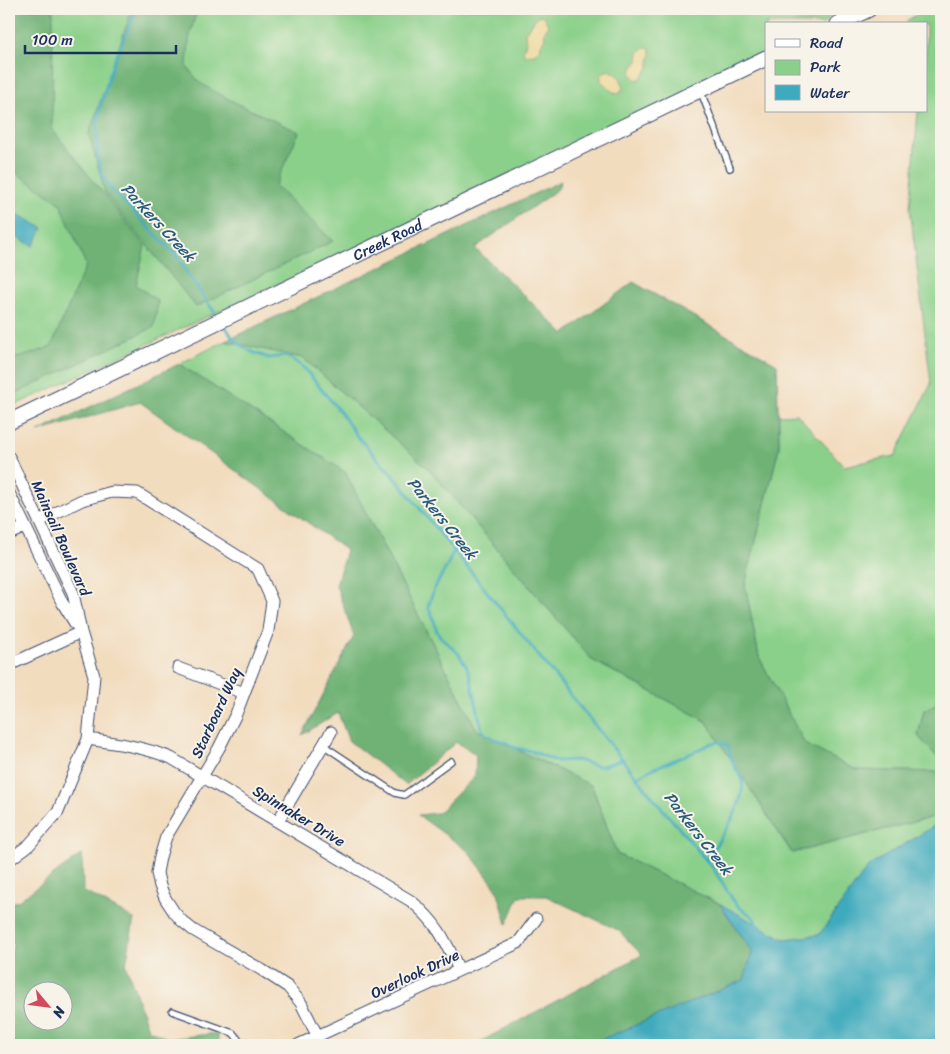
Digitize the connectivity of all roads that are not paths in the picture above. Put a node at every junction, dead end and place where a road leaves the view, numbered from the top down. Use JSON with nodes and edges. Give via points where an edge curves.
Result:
{"nodes":[{"id":1,"x":869,"y":9,"type":"edge"},
{"id":2,"x":842,"y":22,"type":"edge"},
{"id":3,"x":765,"y":58,"type":"edge"},
{"id":4,"x":700,"y":90,"type":"junction"},
{"id":5,"x":730,"y":168,"type":"dead end"},
{"id":6,"x":9,"y":422,"type":"edge"},
{"id":7,"x":9,"y":457,"type":"edge"},
{"id":8,"x":9,"y":493,"type":"edge"},
{"id":9,"x":39,"y":521,"type":"junction"},
{"id":10,"x":25,"y":527,"type":"junction"},
{"id":11,"x":9,"y":534,"type":"edge"},
{"id":12,"x":81,"y":632,"type":"junction"},
{"id":13,"x":9,"y":665,"type":"edge"},
{"id":14,"x":178,"y":668,"type":"dead end"},
{"id":15,"x":244,"y":693,"type":"junction"},
{"id":16,"x":331,"y":732,"type":"dead end"},
{"id":17,"x":88,"y":739,"type":"junction"},
{"id":18,"x":323,"y":745,"type":"junction"},
{"id":19,"x":450,"y":761,"type":"dead end"},
{"id":20,"x":202,"y":776,"type":"junction"},
{"id":21,"x":278,"y":821,"type":"junction"},
{"id":22,"x":9,"y":860,"type":"edge"},
{"id":23,"x":536,"y":918,"type":"dead end"},
{"id":24,"x":459,"y":970,"type":"junction"},
{"id":25,"x":172,"y":1011,"type":"dead end"},
{"id":26,"x":318,"y":1036,"type":"junction"},
{"id":27,"x":243,"y":1045,"type":"edge"},
{"id":28,"x":298,"y":1045,"type":"edge"}],
"edges":[{"from":1,"to":2,"type":"main road"},
{"from":3,"to":4,"type":"main road","name":"Creek Road"},
{"from":4,"to":5,"type":"lane"},
{"from":4,"to":6,"type":"main road","name":"Creek Road"},
{"from":7,"to":9,"type":"street","name":"Mainsail Boulevard"},
{"from":8,"to":10,"type":"street","name":"Mainsail Boulevard"},
{"from":9,"to":12,"type":"street","name":"Mainsail Boulevard","via":[[73,592]]},
{"from":9,"to":15,"type":"street","name":"Starboard Way","via":[[82,500],[112,492],[137,493],[258,569],[272,601],[268,631]]},
{"from":10,"to":11,"type":"street"},
{"from":10,"to":12,"type":"street","name":"Mainsail Boulevard","via":[[62,602]]},
{"from":12,"to":13,"type":"street"},
{"from":12,"to":17,"type":"street","name":"Mainsail Boulevard","via":[[94,676]]},
{"from":14,"to":15,"type":"street"},
{"from":15,"to":20,"type":"street","name":"Starboard Way","via":[[219,748]]},
{"from":16,"to":18,"type":"street"},
{"from":17,"to":20,"type":"street","name":"Spinnaker Drive","via":[[159,752]]},
{"from":17,"to":22,"type":"street","name":"Mainsail Boulevard","via":[[58,812],[29,845]]},
{"from":18,"to":19,"type":"lane","via":[[404,796]]},
{"from":18,"to":21,"type":"street"},
{"from":20,"to":21,"type":"street","name":"Spinnaker Drive"},
{"from":20,"to":26,"type":"street","name":"Starboard Way","via":[[166,837],[157,873],[165,898],[192,930],[288,987],[301,1003]]},
{"from":21,"to":24,"type":"street","name":"Spinnaker Drive","via":[[418,906],[440,932]]},
{"from":23,"to":24,"type":"street","name":"Overlook Drive","via":[[518,943]]},
{"from":24,"to":26,"type":"street","name":"Overlook Drive"},
{"from":25,"to":27,"type":"lane","via":[[234,1033]]},
{"from":26,"to":28,"type":"street","name":"Overlook Drive"}]}
